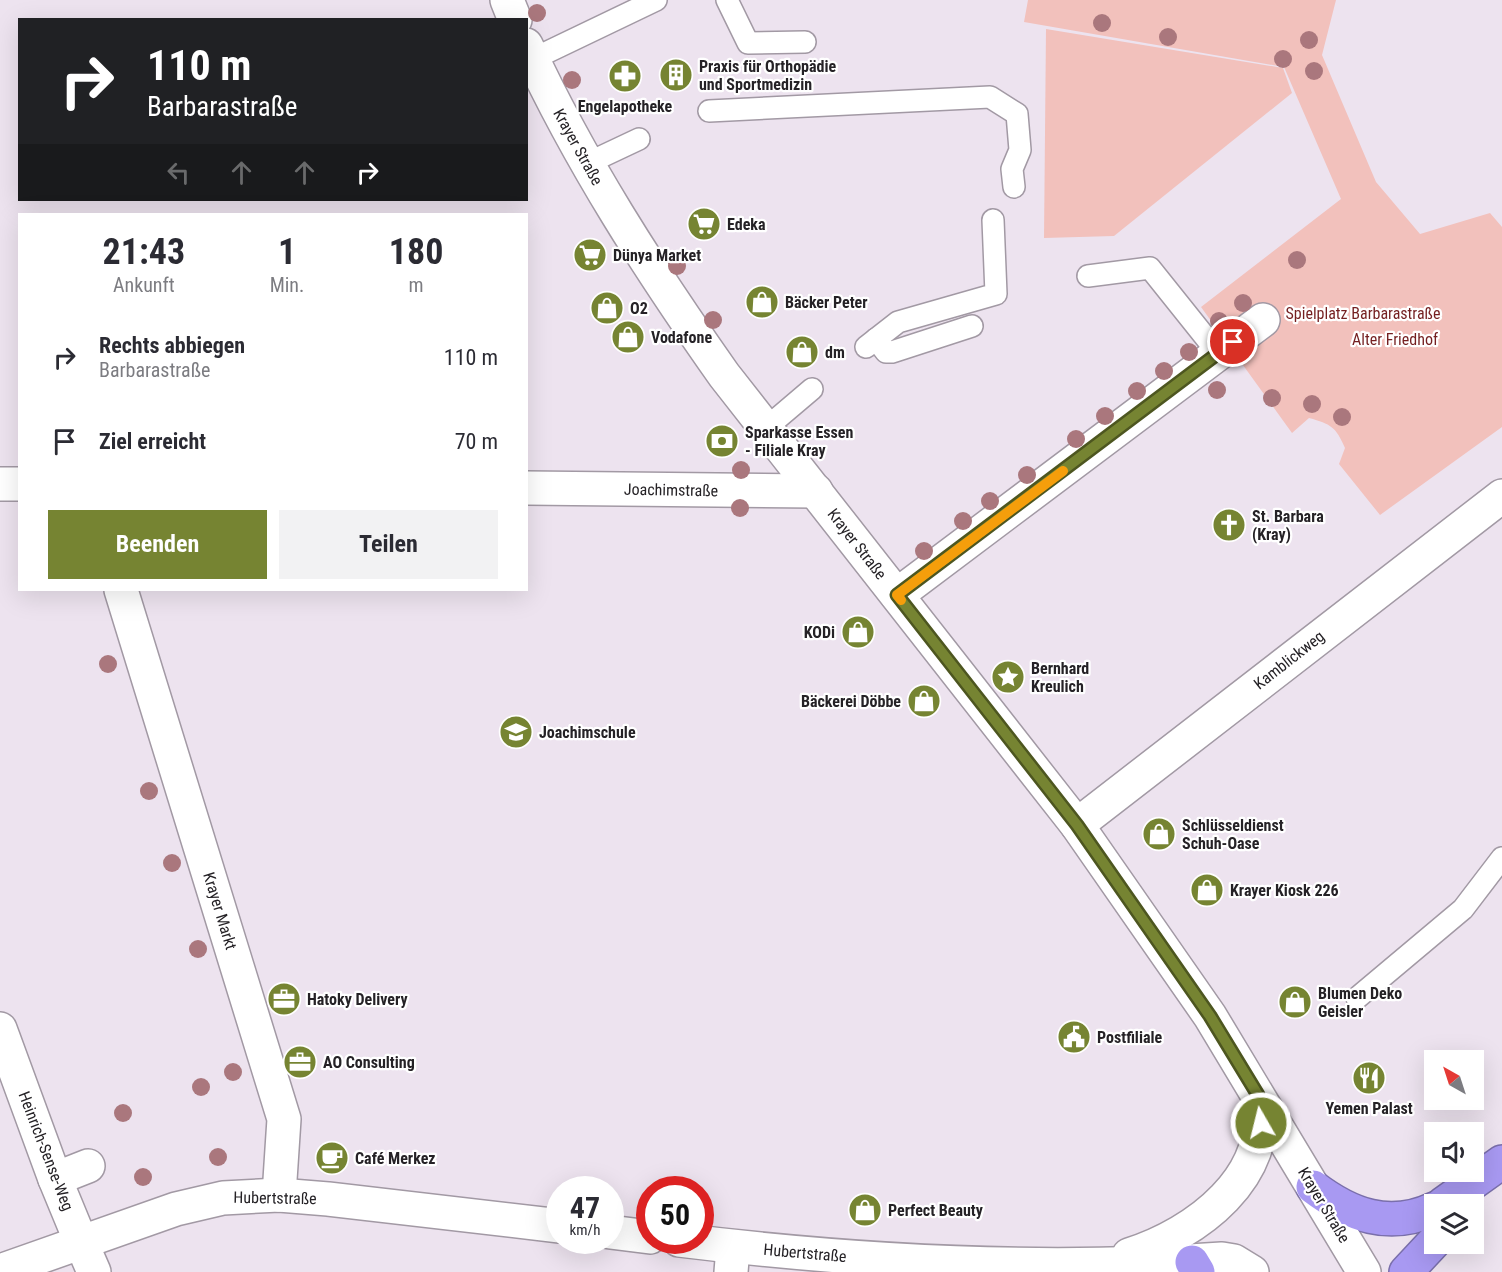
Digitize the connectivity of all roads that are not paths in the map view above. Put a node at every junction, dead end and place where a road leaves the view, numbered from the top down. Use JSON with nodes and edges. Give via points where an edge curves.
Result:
{"nodes":[{"id":1,"x":507,"y":0,"type":"edge"},
{"id":2,"x":656,"y":0,"type":"edge"},
{"id":3,"x":727,"y":0,"type":"edge"},
{"id":4,"x":514,"y":18,"type":"edge"},
{"id":5,"x":805,"y":42,"type":"dead end"},
{"id":6,"x":530,"y":52,"type":"edge"},
{"id":7,"x":709,"y":111,"type":"dead end"},
{"id":8,"x":639,"y":139,"type":"dead end"},
{"id":9,"x":586,"y":164,"type":"junction"},
{"id":10,"x":1014,"y":187,"type":"dead end"},
{"id":11,"x":993,"y":220,"type":"dead end"},
{"id":12,"x":1088,"y":276,"type":"dead end"},
{"id":13,"x":1263,"y":320,"type":"dead end"},
{"id":14,"x":972,"y":326,"type":"dead end"},
{"id":15,"x":1218,"y":353,"type":"junction"},
{"id":16,"x":812,"y":389,"type":"dead end"},
{"id":17,"x":766,"y":428,"type":"junction"},
{"id":18,"x":0,"y":484,"type":"edge"},
{"id":19,"x":18,"y":484,"type":"edge"},
{"id":20,"x":528,"y":488,"type":"edge"},
{"id":21,"x":816,"y":491,"type":"junction"},
{"id":22,"x":1502,"y":496,"type":"edge"},
{"id":23,"x":121,"y":591,"type":"edge"},
{"id":24,"x":897,"y":595,"type":"junction"},
{"id":25,"x":1077,"y":825,"type":"junction"},
{"id":26,"x":1502,"y":858,"type":"edge"},
{"id":27,"x":1357,"y":998,"type":"dead end"},
{"id":28,"x":0,"y":1029,"type":"edge"},
{"id":29,"x":1258,"y":1095,"type":"junction"},
{"id":30,"x":255,"y":1161,"type":"dead end"},
{"id":31,"x":1502,"y":1162,"type":"edge"},
{"id":32,"x":88,"y":1166,"type":"dead end"},
{"id":33,"x":1502,"y":1170,"type":"edge"},
{"id":34,"x":55,"y":1179,"type":"junction"},
{"id":35,"x":1313,"y":1187,"type":"junction"},
{"id":36,"x":1457,"y":1194,"type":"edge"},
{"id":37,"x":1479,"y":1194,"type":"edge"},
{"id":38,"x":279,"y":1195,"type":"junction"},
{"id":39,"x":1424,"y":1212,"type":"edge"},
{"id":40,"x":546,"y":1225,"type":"edge"},
{"id":41,"x":81,"y":1242,"type":"junction"},
{"id":42,"x":714,"y":1253,"type":"edge"},
{"id":43,"x":1424,"y":1253,"type":"edge"},
{"id":44,"x":732,"y":1259,"type":"edge"},
{"id":45,"x":1101,"y":1263,"type":"junction"},
{"id":46,"x":1195,"y":1267,"type":"edge"},
{"id":47,"x":0,"y":1271,"type":"edge"},
{"id":48,"x":94,"y":1272,"type":"edge"},
{"id":49,"x":1252,"y":1272,"type":"edge"},
{"id":50,"x":1364,"y":1272,"type":"edge"},
{"id":51,"x":1406,"y":1272,"type":"edge"}],
"edges":[{"from":1,"to":4,"type":"main road"},
{"from":2,"to":6,"type":"lane"},
{"from":3,"to":5,"type":"lane","via":[[748,43]]},
{"from":6,"to":9,"type":"main road","name":"Krayer Straße"},
{"from":7,"to":10,"type":"lane","via":[[990,97],[1017,114],[1020,150],[1012,169]]},
{"from":8,"to":9,"type":"lane"},
{"from":9,"to":17,"type":"main road","name":"Krayer Straße","via":[[681,314]]},
{"from":11,"to":14,"type":"lane","via":[[996,294],[898,322],[871,343],[892,352]]},
{"from":12,"to":15,"type":"lane","via":[[1150,268]]},
{"from":13,"to":15,"type":"main road"},
{"from":15,"to":24,"type":"main road"},
{"from":16,"to":17,"type":"lane"},
{"from":17,"to":21,"type":"main road","name":"Krayer Straße"},
{"from":18,"to":19,"type":"main road"},
{"from":20,"to":21,"type":"main road","name":"Joachimstraße"},
{"from":21,"to":24,"type":"main road","name":"Krayer Straße"},
{"from":22,"to":25,"type":"main road","name":"Kamblickweg"},
{"from":23,"to":38,"type":"main road","name":"Krayer Markt","via":[[284,1119]]},
{"from":24,"to":25,"type":"main road","name":"Krayer Straße"},
{"from":25,"to":29,"type":"main road","name":"Krayer Straße","via":[[1210,1016]]},
{"from":26,"to":27,"type":"lane","via":[[1463,909]]},
{"from":28,"to":34,"type":"main road","name":"Heinrich-Sense-Weg"},
{"from":29,"to":35,"type":"main road","name":"Krayer Straße"},
{"from":29,"to":45,"type":"main road","via":[[1258,1145],[1220,1202],[1178,1235]]},
{"from":30,"to":38,"type":"main road"},
{"from":31,"to":36,"type":"highway"},
{"from":32,"to":34,"type":"main road"},
{"from":33,"to":37,"type":"highway"},
{"from":34,"to":41,"type":"main road","name":"Heinrich-Sense-Weg"},
{"from":35,"to":39,"type":"highway","via":[[1329,1200],[1365,1217],[1381,1219]]},
{"from":35,"to":50,"type":"main road","name":"Krayer Straße"},
{"from":38,"to":40,"type":"main road","name":"Hubertstraße"},
{"from":38,"to":41,"type":"main road","name":"Hubertstraße","via":[[223,1198],[176,1209]]},
{"from":41,"to":47,"type":"main road","name":"Hubertstraße"},
{"from":41,"to":48,"type":"main road","name":"Heinrich-Sense-Weg"},
{"from":42,"to":44,"type":"main road","name":"Hubertstraße"},
{"from":43,"to":51,"type":"highway"},
{"from":44,"to":45,"type":"main road","name":"Hubertstraße","via":[[1054,1266]]},
{"from":45,"to":46,"type":"main road","name":"Hubertstraße"},
{"from":46,"to":49,"type":"main road","name":"Hubertstraße","via":[[1226,1260]]}]}
